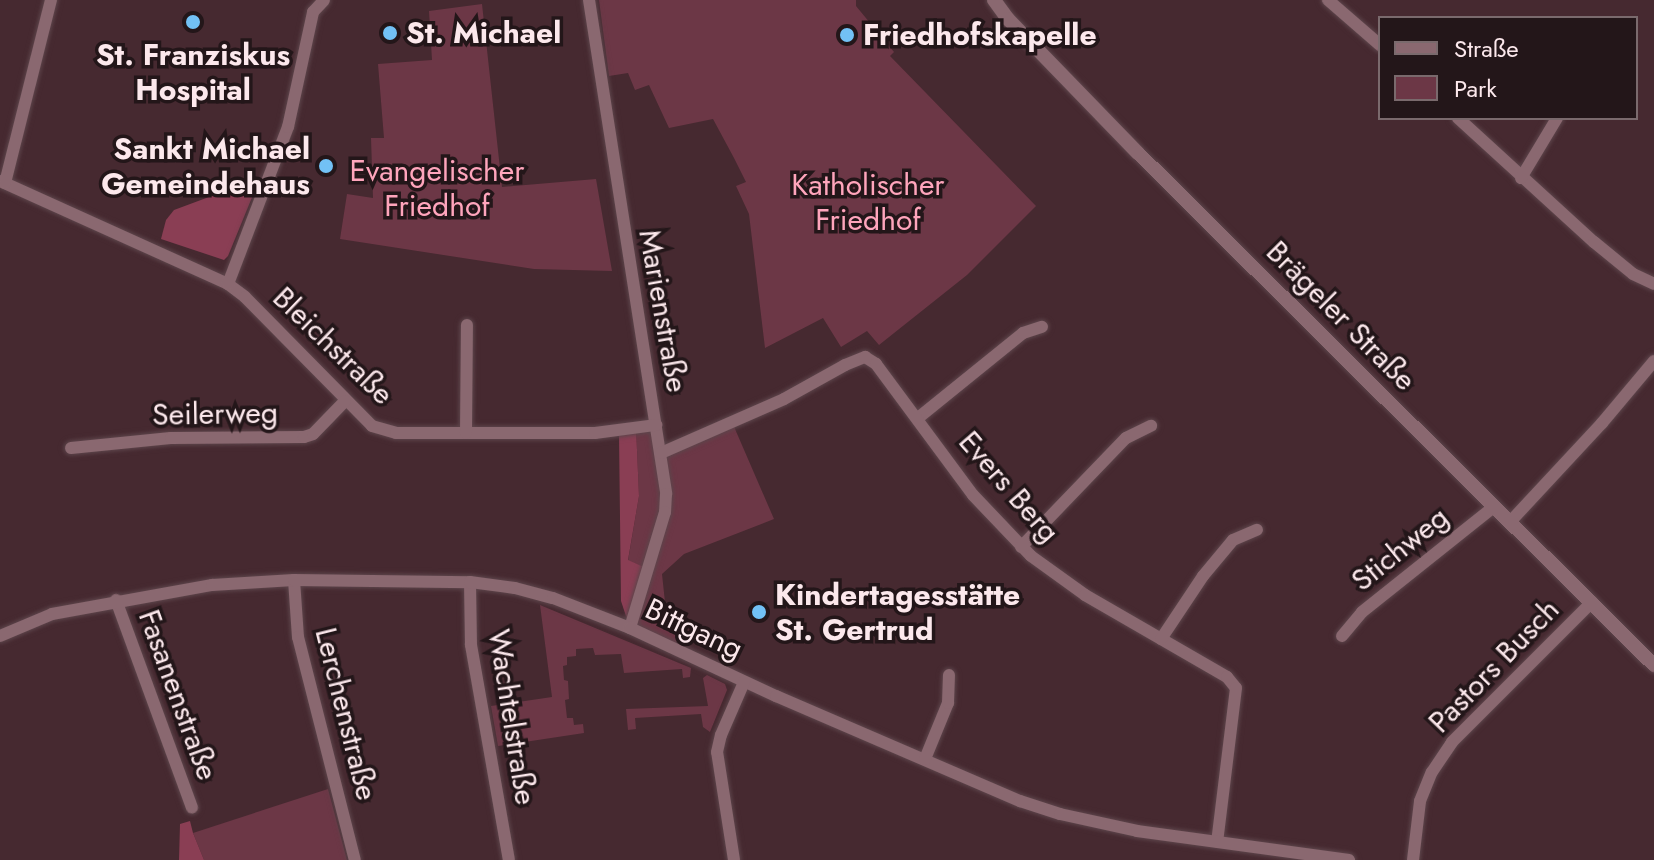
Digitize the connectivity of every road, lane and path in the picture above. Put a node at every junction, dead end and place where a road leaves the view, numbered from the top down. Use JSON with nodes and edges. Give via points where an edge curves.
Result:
{"nodes":[{"id":1,"x":51,"y":0,"type":"edge"},
{"id":2,"x":324,"y":0,"type":"edge"},
{"id":3,"x":589,"y":0,"type":"edge"},
{"id":4,"x":994,"y":0,"type":"edge"},
{"id":5,"x":1328,"y":0,"type":"edge"},
{"id":6,"x":1378,"y":43,"type":"edge"},
{"id":7,"x":1460,"y":120,"type":"edge"},
{"id":8,"x":1556,"y":120,"type":"edge"},
{"id":9,"x":1521,"y":178,"type":"junction"},
{"id":10,"x":2,"y":182,"type":"edge"},
{"id":11,"x":228,"y":284,"type":"junction"},
{"id":12,"x":1654,"y":284,"type":"edge"},
{"id":13,"x":467,"y":325,"type":"dead end"},
{"id":14,"x":1042,"y":327,"type":"dead end"},
{"id":15,"x":1654,"y":361,"type":"edge"},
{"id":16,"x":345,"y":401,"type":"junction"},
{"id":17,"x":918,"y":418,"type":"junction"},
{"id":18,"x":656,"y":425,"type":"junction"},
{"id":19,"x":1151,"y":426,"type":"dead end"},
{"id":20,"x":466,"y":433,"type":"junction"},
{"id":21,"x":71,"y":448,"type":"dead end"},
{"id":22,"x":661,"y":453,"type":"junction"},
{"id":23,"x":1495,"y":506,"type":"junction"},
{"id":24,"x":1510,"y":522,"type":"junction"},
{"id":25,"x":1257,"y":530,"type":"dead end"},
{"id":26,"x":1021,"y":547,"type":"junction"},
{"id":27,"x":294,"y":580,"type":"junction"},
{"id":28,"x":470,"y":582,"type":"junction"},
{"id":29,"x":116,"y":600,"type":"junction"},
{"id":30,"x":1592,"y":602,"type":"junction"},
{"id":31,"x":630,"y":628,"type":"junction"},
{"id":32,"x":0,"y":636,"type":"edge"},
{"id":33,"x":1342,"y":636,"type":"dead end"},
{"id":34,"x":1161,"y":639,"type":"junction"},
{"id":35,"x":1654,"y":665,"type":"edge"},
{"id":36,"x":949,"y":675,"type":"dead end"},
{"id":37,"x":744,"y":682,"type":"junction"},
{"id":38,"x":925,"y":759,"type":"junction"},
{"id":39,"x":192,"y":808,"type":"dead end"},
{"id":40,"x":1217,"y":842,"type":"junction"},
{"id":41,"x":355,"y":860,"type":"edge"},
{"id":42,"x":509,"y":860,"type":"edge"},
{"id":43,"x":734,"y":860,"type":"edge"},
{"id":44,"x":1349,"y":860,"type":"edge"},
{"id":45,"x":1413,"y":860,"type":"edge"}],
"edges":[{"from":1,"to":10,"type":"street"},
{"from":2,"to":11,"type":"street","via":[[313,12],[288,127]]},
{"from":3,"to":18,"type":"street","name":"Marienstraße"},
{"from":4,"to":23,"type":"street","name":"Brägeler Straße","via":[[1138,153]]},
{"from":5,"to":6,"type":"street"},
{"from":7,"to":9,"type":"street"},
{"from":8,"to":9,"type":"street"},
{"from":9,"to":12,"type":"street","via":[[1623,266]]},
{"from":10,"to":11,"type":"street","name":"Bleichstraße"},
{"from":11,"to":16,"type":"street","name":"Bleichstraße"},
{"from":13,"to":20,"type":"street"},
{"from":14,"to":17,"type":"street","via":[[1023,333]]},
{"from":15,"to":24,"type":"street"},
{"from":16,"to":20,"type":"street","name":"Bleichstraße","via":[[372,426],[396,433]]},
{"from":16,"to":21,"type":"street","name":"Seilerweg","via":[[304,437],[171,438]]},
{"from":17,"to":22,"type":"street","name":"Evers Berg","via":[[865,357]]},
{"from":17,"to":26,"type":"street","name":"Evers Berg","via":[[973,495]]},
{"from":18,"to":20,"type":"street","name":"Bleichstraße","via":[[595,433]]},
{"from":18,"to":22,"type":"street","name":"Marienstraße"},
{"from":19,"to":26,"type":"street","via":[[1126,438]]},
{"from":22,"to":31,"type":"street","name":"Marienstraße","via":[[665,512]]},
{"from":23,"to":24,"type":"street","name":"Brägeler Straße"},
{"from":23,"to":33,"type":"street","name":"Stichweg","via":[[1362,612]]},
{"from":24,"to":30,"type":"street","name":"Brägeler Straße"},
{"from":25,"to":34,"type":"street","via":[[1233,540]]},
{"from":26,"to":34,"type":"street","name":"Evers Berg","via":[[1085,595]]},
{"from":27,"to":28,"type":"street","name":"Bittgang"},
{"from":27,"to":29,"type":"street","name":"Bittgang","via":[[212,585]]},
{"from":27,"to":41,"type":"street","name":"Lerchenstraße","via":[[298,637]]},
{"from":28,"to":31,"type":"street","name":"Bittgang","via":[[553,598]]},
{"from":28,"to":42,"type":"street","name":"Wachtelstraße","via":[[471,645]]},
{"from":29,"to":32,"type":"street","name":"Bittgang","via":[[52,614]]},
{"from":29,"to":39,"type":"street","name":"Fasanenstraße"},
{"from":30,"to":35,"type":"street","name":"Brägeler Straße"},
{"from":30,"to":45,"type":"street","name":"Pastors Busch","via":[[1452,742],[1420,801]]},
{"from":31,"to":37,"type":"street","name":"Bittgang"},
{"from":34,"to":40,"type":"street","name":"Evers Berg","via":[[1217,670],[1236,688]]},
{"from":36,"to":38,"type":"street","via":[[948,703]]},
{"from":37,"to":38,"type":"street","name":"Bittgang"},
{"from":37,"to":43,"type":"street","via":[[717,752]]},
{"from":38,"to":40,"type":"street","name":"Bittgang","via":[[1060,814]]},
{"from":40,"to":44,"type":"street","name":"Bittgang"}]}
